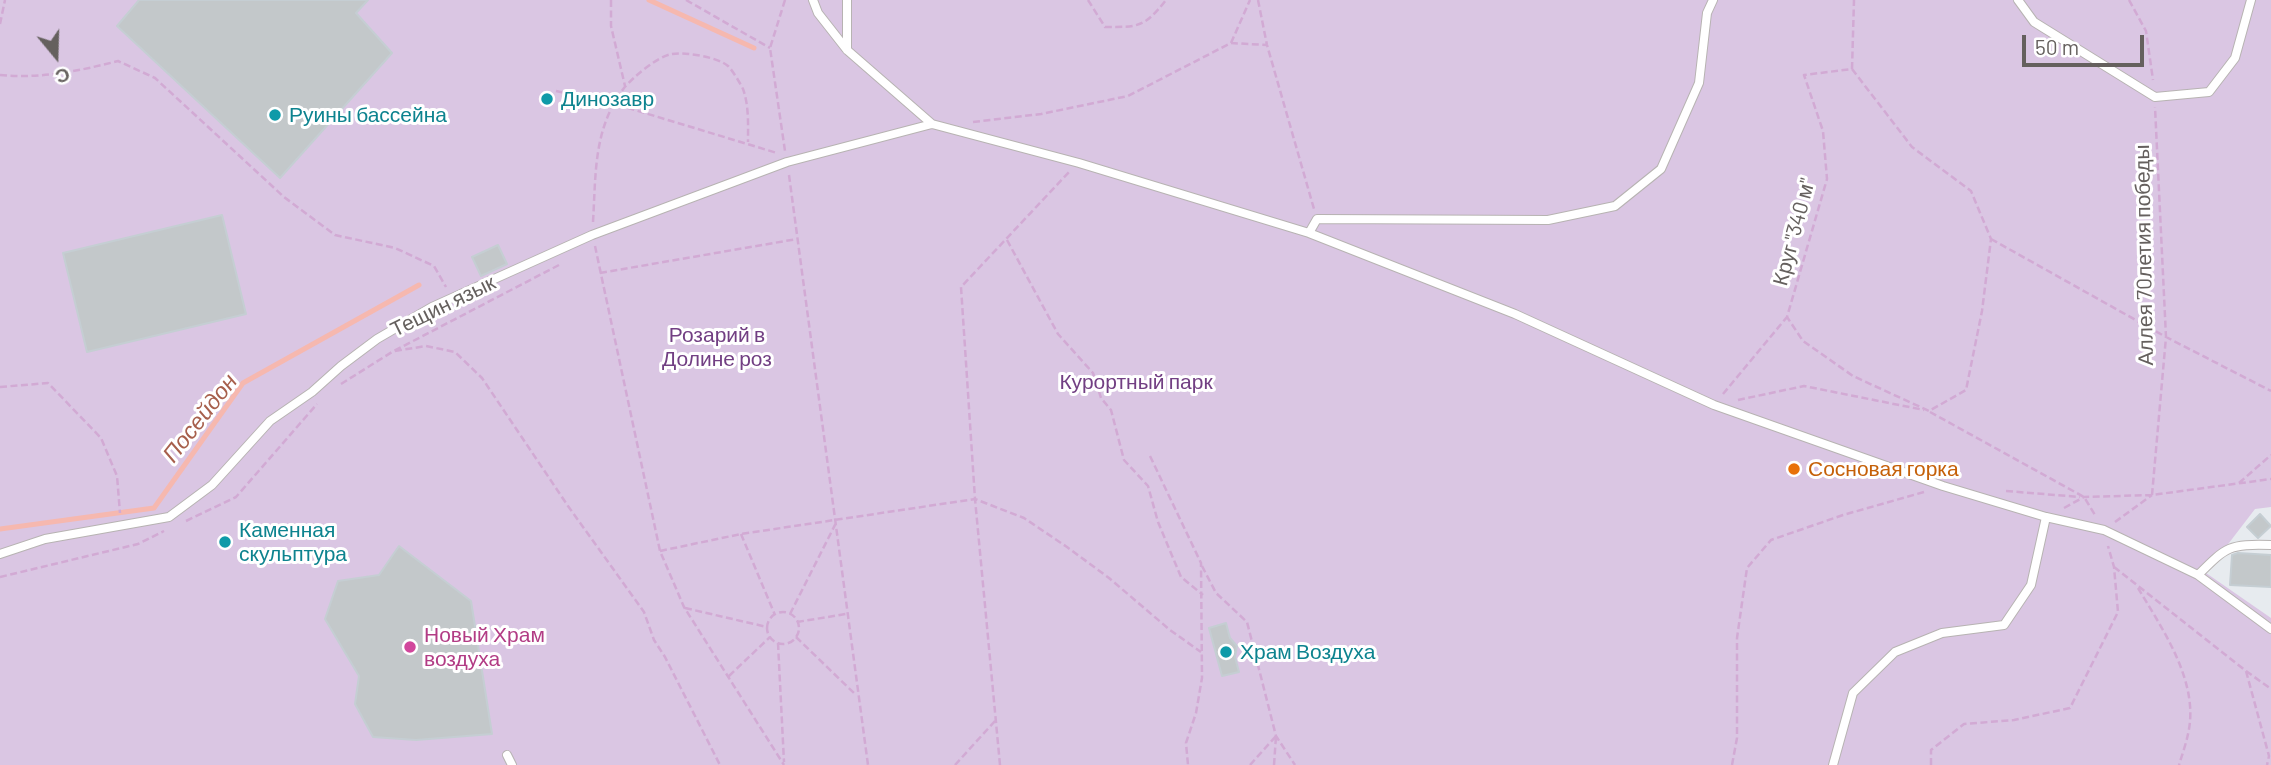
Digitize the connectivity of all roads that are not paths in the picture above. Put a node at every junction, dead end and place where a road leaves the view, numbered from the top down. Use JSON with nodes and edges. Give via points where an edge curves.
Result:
{"nodes":[{"id":1,"x":813,"y":0,"type":"edge"},
{"id":2,"x":846,"y":0,"type":"edge"},
{"id":3,"x":1713,"y":0,"type":"edge"},
{"id":4,"x":2018,"y":0,"type":"edge"},
{"id":5,"x":2251,"y":0,"type":"edge"},
{"id":6,"x":847,"y":50,"type":"junction"},
{"id":7,"x":932,"y":124,"type":"junction"},
{"id":8,"x":1309,"y":233,"type":"junction"},
{"id":9,"x":2046,"y":517,"type":"junction"},
{"id":10,"x":2271,"y":545,"type":"edge"},
{"id":11,"x":0,"y":554,"type":"edge"},
{"id":12,"x":2198,"y":575,"type":"junction"},
{"id":13,"x":2271,"y":629,"type":"edge"},
{"id":14,"x":507,"y":755,"type":"dead end"},
{"id":15,"x":512,"y":765,"type":"edge"},
{"id":16,"x":1833,"y":765,"type":"edge"}],
"edges":[{"from":1,"to":6,"type":"lane"},
{"from":2,"to":6,"type":"lane"},
{"from":3,"to":8,"type":"lane","via":[[1707,13],[1699,83],[1661,169],[1615,206],[1548,220],[1317,219]]},
{"from":4,"to":5,"type":"lane","via":[[2034,22],[2155,97],[2209,92],[2235,58]]},
{"from":6,"to":7,"type":"lane"},
{"from":7,"to":8,"type":"lane"},
{"from":7,"to":11,"type":"lane","name":"Тещин язык","via":[[787,162],[593,235],[451,298],[377,339],[270,421],[212,485],[169,517],[45,539]]},
{"from":8,"to":9,"type":"lane","via":[[1515,314],[1714,405],[1942,486]]},
{"from":9,"to":12,"type":"lane","via":[[2104,530]]},
{"from":9,"to":16,"type":"lane","via":[[2031,585],[2004,625],[1942,633],[1895,652],[1853,693]]},
{"from":10,"to":12,"type":"lane","via":[[2244,544],[2222,551]]},
{"from":12,"to":13,"type":"lane"},
{"from":14,"to":15,"type":"lane"}]}
